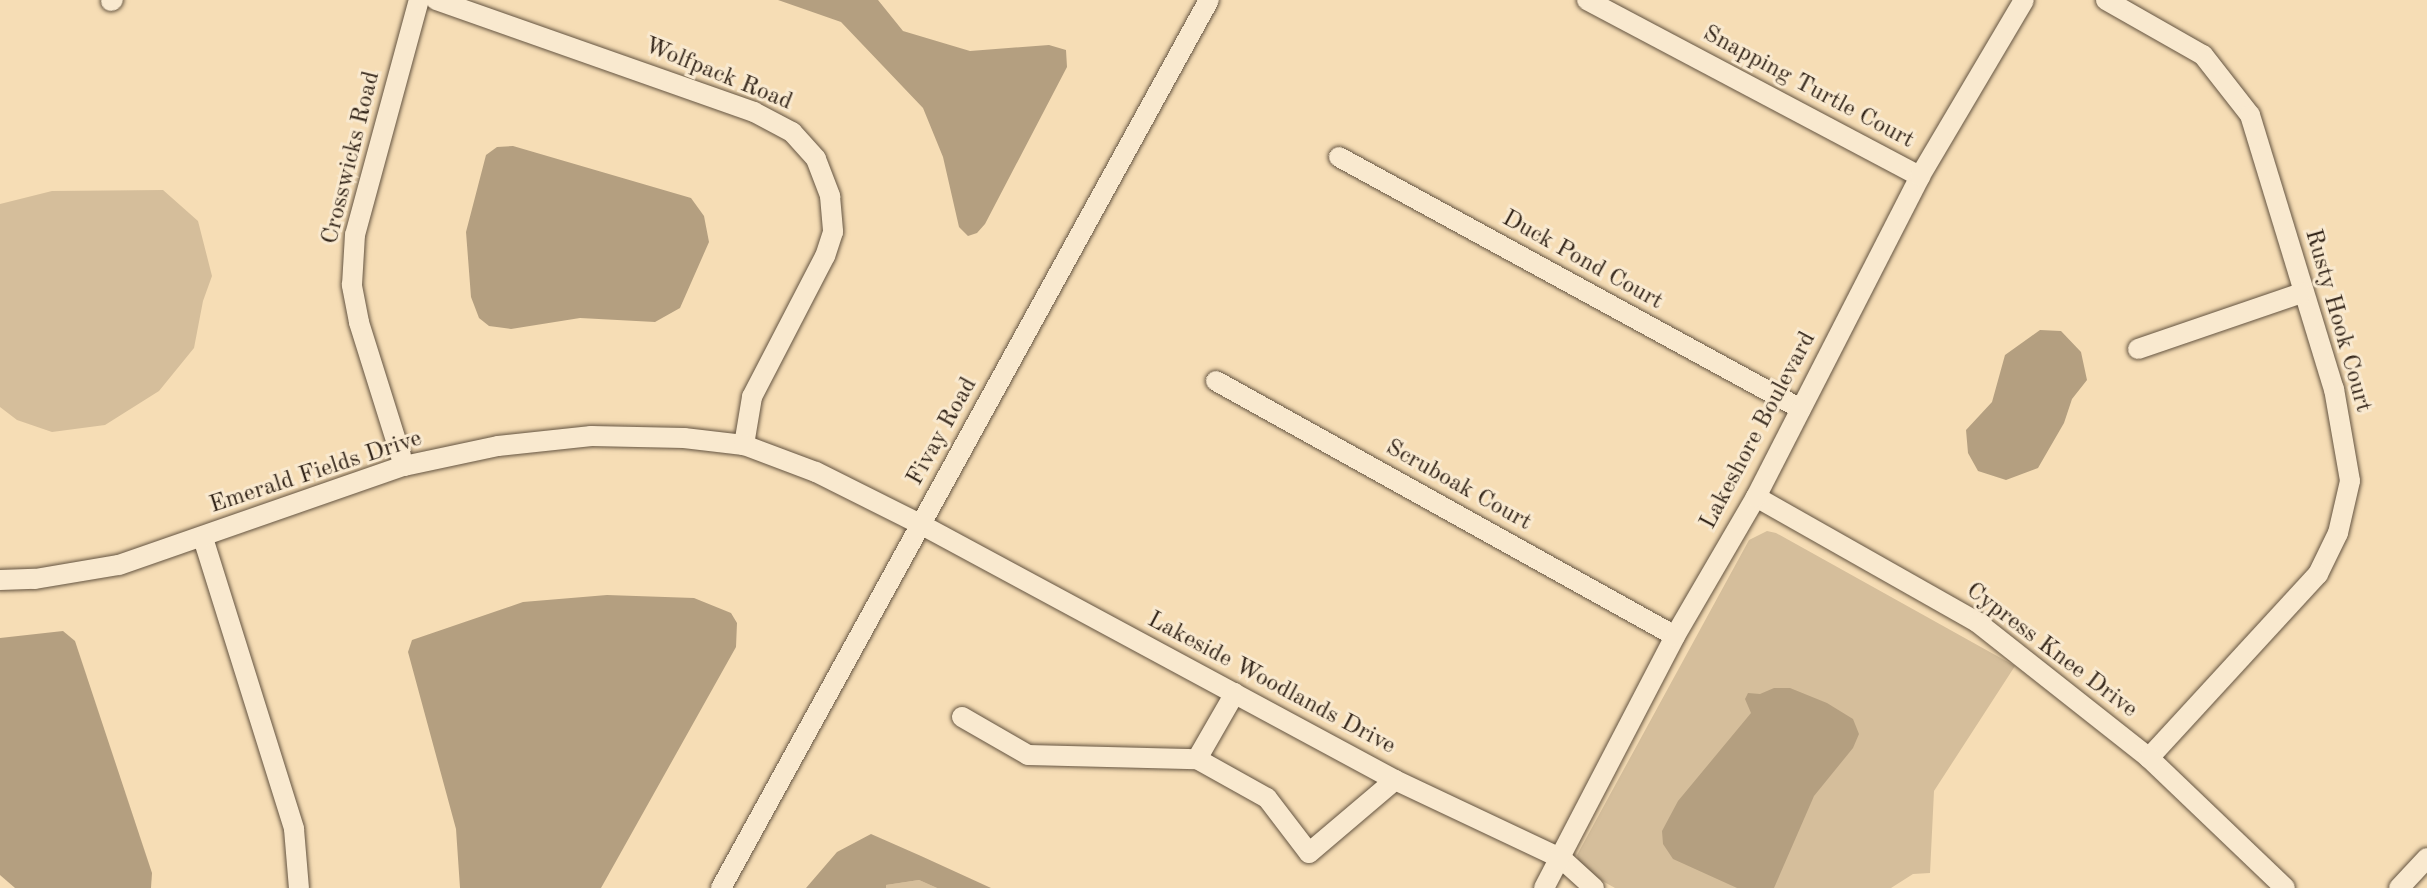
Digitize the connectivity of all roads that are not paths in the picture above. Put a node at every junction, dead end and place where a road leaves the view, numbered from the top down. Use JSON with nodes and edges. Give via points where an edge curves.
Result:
{"nodes":[{"id":1,"x":419,"y":0,"type":"edge"},
{"id":2,"x":436,"y":0,"type":"edge"},
{"id":3,"x":1209,"y":0,"type":"edge"},
{"id":4,"x":1587,"y":0,"type":"edge"},
{"id":5,"x":2024,"y":0,"type":"edge"},
{"id":6,"x":2106,"y":0,"type":"edge"},
{"id":7,"x":1339,"y":157,"type":"dead end"},
{"id":8,"x":1920,"y":176,"type":"junction"},
{"id":9,"x":2302,"y":293,"type":"junction"},
{"id":10,"x":2138,"y":349,"type":"dead end"},
{"id":11,"x":1216,"y":381,"type":"dead end"},
{"id":12,"x":1801,"y":409,"type":"junction"},
{"id":13,"x":744,"y":445,"type":"junction"},
{"id":14,"x":404,"y":466,"type":"junction"},
{"id":15,"x":1756,"y":497,"type":"junction"},
{"id":16,"x":922,"y":525,"type":"junction"},
{"id":17,"x":203,"y":538,"type":"junction"},
{"id":18,"x":0,"y":580,"type":"edge"},
{"id":19,"x":1675,"y":636,"type":"junction"},
{"id":20,"x":1235,"y":693,"type":"junction"},
{"id":21,"x":962,"y":717,"type":"dead end"},
{"id":22,"x":2149,"y":758,"type":"junction"},
{"id":23,"x":1197,"y":759,"type":"junction"},
{"id":24,"x":1395,"y":780,"type":"junction"},
{"id":25,"x":2427,"y":858,"type":"edge"},
{"id":26,"x":1562,"y":859,"type":"junction"},
{"id":27,"x":299,"y":888,"type":"edge"},
{"id":28,"x":721,"y":888,"type":"edge"},
{"id":29,"x":1544,"y":888,"type":"edge"},
{"id":30,"x":1594,"y":888,"type":"edge"},
{"id":31,"x":2285,"y":888,"type":"edge"},
{"id":32,"x":2399,"y":888,"type":"edge"}],
"edges":[{"from":1,"to":14,"type":"street","name":"Crosswicks Road","via":[[355,235],[352,285]]},
{"from":2,"to":13,"type":"street","name":"Wolfpack Road","via":[[754,112],[792,132],[816,159],[830,196],[833,232],[752,397]]},
{"from":3,"to":16,"type":"street","name":"Fivay Road"},
{"from":4,"to":8,"type":"street","name":"Snapping Turtle Court"},
{"from":5,"to":8,"type":"street","name":"Lakeshore Boulevard"},
{"from":6,"to":9,"type":"street","name":"Rusty Hook Court","via":[[2203,55],[2250,115]]},
{"from":7,"to":12,"type":"street","name":"Duck Pond Court"},
{"from":8,"to":12,"type":"street","name":"Lakeshore Boulevard"},
{"from":9,"to":10,"type":"street"},
{"from":9,"to":22,"type":"street","name":"Rusty Hook Court","via":[[2334,389],[2350,481],[2338,533],[2318,574]]},
{"from":11,"to":19,"type":"street","name":"Scruboak Court"},
{"from":12,"to":15,"type":"street","name":"Lakeshore Boulevard"},
{"from":13,"to":14,"type":"street","name":"Emerald Fields Drive","via":[[591,436],[498,446]]},
{"from":13,"to":16,"type":"street","name":"Emerald Fields Drive","via":[[816,472]]},
{"from":14,"to":17,"type":"street","name":"Emerald Fields Drive"},
{"from":15,"to":19,"type":"street","name":"Lakeshore Boulevard"},
{"from":15,"to":22,"type":"street","name":"Cypress Knee Drive","via":[[1977,622]]},
{"from":16,"to":20,"type":"street","name":"Lakeside Woodlands Drive"},
{"from":16,"to":28,"type":"street","name":"Fivay Road"},
{"from":17,"to":18,"type":"street","name":"Emerald Fields Drive","via":[[119,565]]},
{"from":17,"to":27,"type":"street","via":[[294,829]]},
{"from":19,"to":26,"type":"street","name":"Lakeshore Boulevard"},
{"from":20,"to":23,"type":"street"},
{"from":20,"to":24,"type":"street","name":"Lakeside Woodlands Drive"},
{"from":21,"to":23,"type":"street","via":[[1028,755]]},
{"from":22,"to":31,"type":"street","name":"Cypress Knee Drive"},
{"from":23,"to":24,"type":"street","via":[[1267,798],[1309,853]]},
{"from":24,"to":26,"type":"street","name":"Lakeside Woodlands Drive"},
{"from":25,"to":32,"type":"street"},
{"from":26,"to":29,"type":"street","name":"Lakeshore Boulevard"},
{"from":26,"to":30,"type":"street","name":"Lakeside Woodlands Drive"}]}
